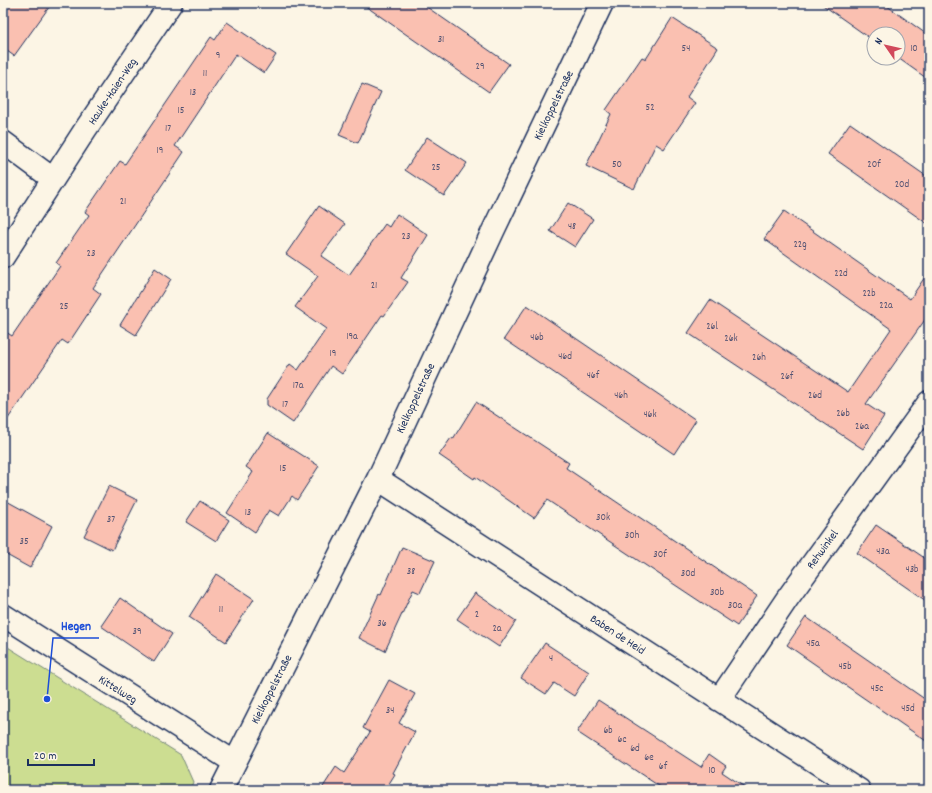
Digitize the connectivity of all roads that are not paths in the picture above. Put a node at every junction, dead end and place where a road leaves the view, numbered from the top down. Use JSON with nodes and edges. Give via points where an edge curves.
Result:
{"nodes":[{"id":1,"x":171,"y":3,"type":"edge"},
{"id":2,"x":602,"y":3,"type":"edge"},
{"id":3,"x":3,"y":142,"type":"edge"},
{"id":4,"x":53,"y":179,"type":"junction"},
{"id":5,"x":3,"y":257,"type":"edge"},
{"id":6,"x":929,"y":402,"type":"edge"},
{"id":7,"x":378,"y":479,"type":"junction"},
{"id":8,"x":3,"y":615,"type":"edge"},
{"id":9,"x":719,"y":700,"type":"junction"},
{"id":10,"x":234,"y":762,"type":"junction"},
{"id":11,"x":221,"y":790,"type":"edge"},
{"id":12,"x":859,"y":790,"type":"edge"}],
"edges":[{"from":1,"to":4,"type":"street","name":"Hauke-Haien-Weg"},
{"from":2,"to":7,"type":"street","name":"Kielkoppelstraße"},
{"from":3,"to":4,"type":"street"},
{"from":4,"to":5,"type":"street","name":"Hauke-Haien-Weg"},
{"from":6,"to":9,"type":"street","name":"Rehwinkel","via":[[787,599]]},
{"from":7,"to":9,"type":"street","name":"Baben de Heid"},
{"from":7,"to":10,"type":"street","name":"Kielkoppelstraße"},
{"from":8,"to":10,"type":"street","name":"Kittelweg"},
{"from":9,"to":12,"type":"street","name":"Baben de Heid"},
{"from":10,"to":11,"type":"street","name":"Kielkoppelstraße"}]}
